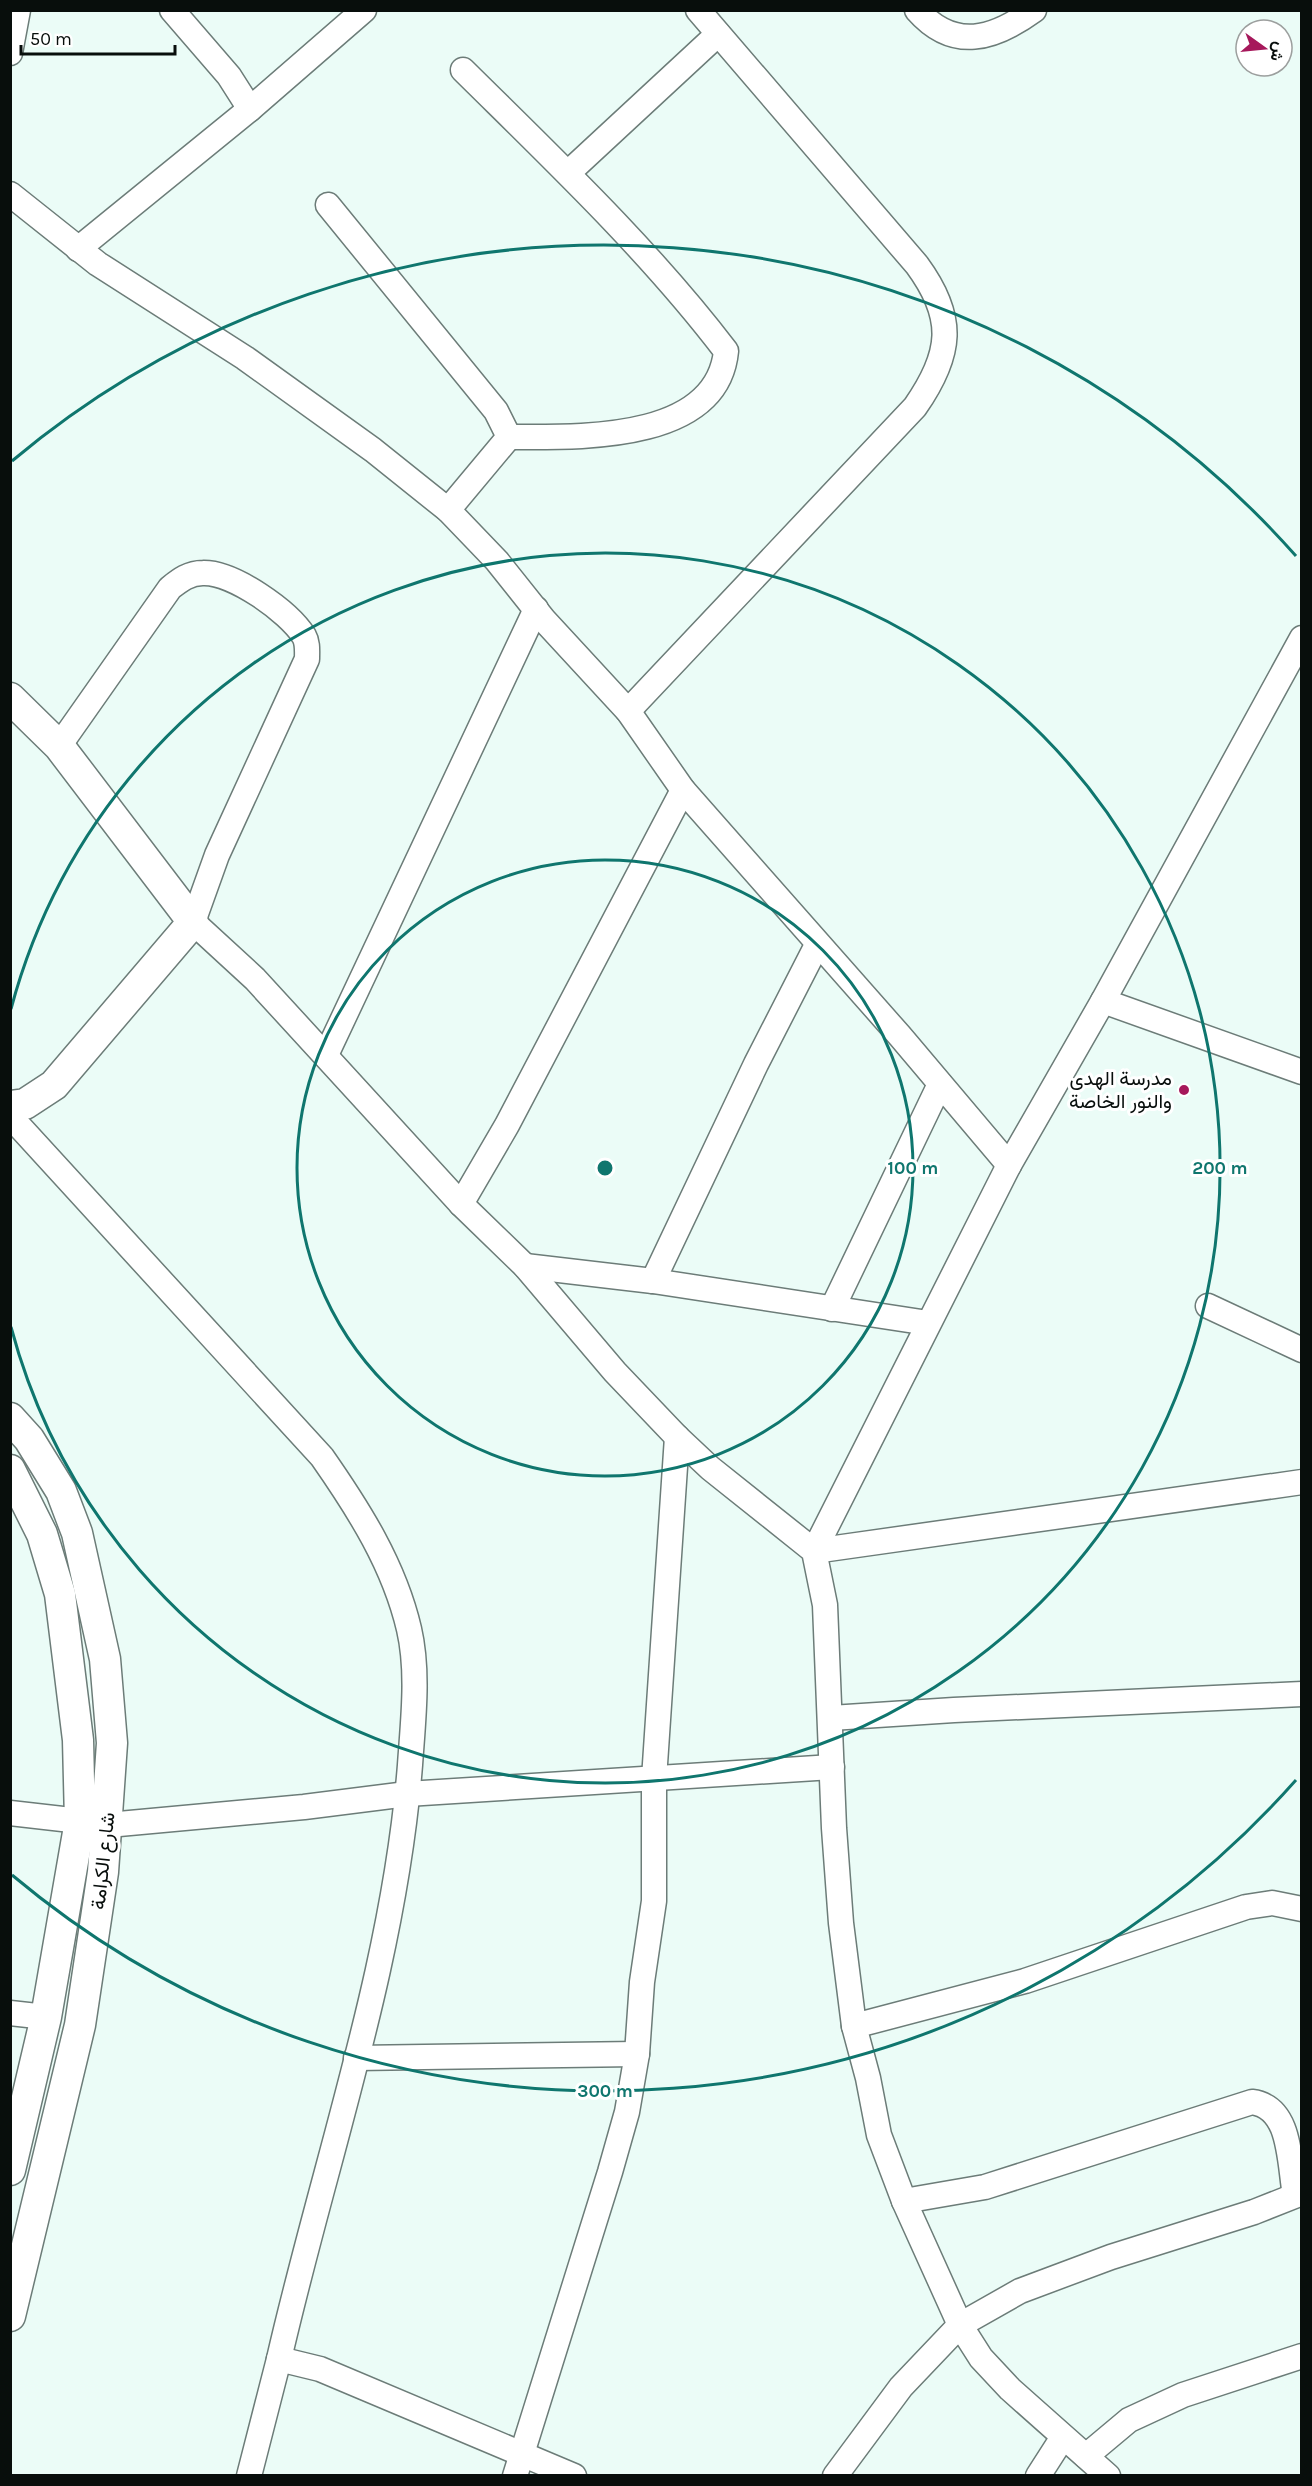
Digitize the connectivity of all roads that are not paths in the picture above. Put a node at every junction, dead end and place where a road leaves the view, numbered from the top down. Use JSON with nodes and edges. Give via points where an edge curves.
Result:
{"nodes":[{"id":1,"x":18,"y":10,"type":"edge"},
{"id":2,"x":172,"y":10,"type":"edge"},
{"id":3,"x":364,"y":10,"type":"edge"},
{"id":4,"x":698,"y":10,"type":"edge"},
{"id":5,"x":917,"y":10,"type":"edge"},
{"id":6,"x":1034,"y":10,"type":"edge"},
{"id":7,"x":718,"y":34,"type":"junction"},
{"id":8,"x":10,"y":54,"type":"edge"},
{"id":9,"x":463,"y":70,"type":"dead end"},
{"id":10,"x":250,"y":109,"type":"junction"},
{"id":11,"x":568,"y":173,"type":"junction"},
{"id":12,"x":10,"y":194,"type":"edge"},
{"id":13,"x":328,"y":205,"type":"dead end"},
{"id":14,"x":78,"y":249,"type":"junction"},
{"id":15,"x":509,"y":437,"type":"junction"},
{"id":16,"x":448,"y":510,"type":"junction"},
{"id":17,"x":536,"y":609,"type":"junction"},
{"id":18,"x":1302,"y":638,"type":"edge"},
{"id":19,"x":10,"y":698,"type":"edge"},
{"id":20,"x":628,"y":711,"type":"junction"},
{"id":21,"x":59,"y":746,"type":"junction"},
{"id":22,"x":683,"y":790,"type":"junction"},
{"id":23,"x":193,"y":922,"type":"junction"},
{"id":24,"x":818,"y":945,"type":"junction"},
{"id":25,"x":1103,"y":1001,"type":"junction"},
{"id":26,"x":326,"y":1055,"type":"junction"},
{"id":27,"x":1302,"y":1072,"type":"edge"},
{"id":28,"x":940,"y":1084,"type":"junction"},
{"id":29,"x":10,"y":1106,"type":"edge"},
{"id":30,"x":10,"y":1116,"type":"edge"},
{"id":31,"x":1009,"y":1165,"type":"junction"},
{"id":32,"x":461,"y":1204,"type":"junction"},
{"id":33,"x":525,"y":1266,"type":"junction"},
{"id":34,"x":653,"y":1281,"type":"junction"},
{"id":35,"x":1208,"y":1306,"type":"dead end"},
{"id":36,"x":832,"y":1310,"type":"junction"},
{"id":37,"x":928,"y":1323,"type":"junction"},
{"id":38,"x":1302,"y":1350,"type":"edge"},
{"id":39,"x":10,"y":1418,"type":"edge"},
{"id":40,"x":677,"y":1437,"type":"junction"},
{"id":41,"x":10,"y":1470,"type":"edge"},
{"id":42,"x":1302,"y":1482,"type":"edge"},
{"id":43,"x":814,"y":1551,"type":"junction"},
{"id":44,"x":1302,"y":1694,"type":"edge"},
{"id":45,"x":831,"y":1718,"type":"junction"},
{"id":46,"x":832,"y":1767,"type":"junction"},
{"id":47,"x":654,"y":1779,"type":"junction"},
{"id":48,"x":407,"y":1794,"type":"junction"},
{"id":49,"x":10,"y":1813,"type":"edge"},
{"id":50,"x":94,"y":1823,"type":"junction"},
{"id":51,"x":1302,"y":1909,"type":"edge"},
{"id":52,"x":10,"y":2013,"type":"edge"},
{"id":53,"x":46,"y":2017,"type":"junction"},
{"id":54,"x":854,"y":2026,"type":"junction"},
{"id":55,"x":637,"y":2054,"type":"junction"},
{"id":56,"x":357,"y":2058,"type":"junction"},
{"id":57,"x":10,"y":2170,"type":"edge"},
{"id":58,"x":1298,"y":2194,"type":"edge"},
{"id":59,"x":904,"y":2201,"type":"junction"},
{"id":60,"x":10,"y":2316,"type":"edge"},
{"id":61,"x":960,"y":2325,"type":"junction"},
{"id":62,"x":1302,"y":2356,"type":"edge"},
{"id":63,"x":279,"y":2359,"type":"junction"},
{"id":64,"x":1064,"y":2437,"type":"junction"},
{"id":65,"x":523,"y":2452,"type":"junction"},
{"id":66,"x":1086,"y":2457,"type":"junction"},
{"id":67,"x":249,"y":2475,"type":"edge"},
{"id":68,"x":515,"y":2475,"type":"edge"},
{"id":69,"x":574,"y":2475,"type":"edge"},
{"id":70,"x":836,"y":2475,"type":"edge"},
{"id":71,"x":1038,"y":2475,"type":"edge"},
{"id":72,"x":1108,"y":2475,"type":"edge"}],
"edges":[{"from":1,"to":8,"type":"street"},
{"from":2,"to":10,"type":"street","via":[[229,76]]},
{"from":3,"to":10,"type":"street"},
{"from":4,"to":7,"type":"street"},
{"from":5,"to":6,"type":"street","via":[[942,32],[959,38],[980,38]]},
{"from":7,"to":11,"type":"street"},
{"from":7,"to":20,"type":"street","via":[[933,286],[942,310],[945,335],[934,379],[915,407]]},
{"from":9,"to":11,"type":"street"},
{"from":10,"to":14,"type":"street"},
{"from":11,"to":15,"type":"street","via":[[703,320],[726,351],[724,371],[698,406],[658,425],[573,437]]},
{"from":12,"to":14,"type":"street"},
{"from":13,"to":15,"type":"street","via":[[496,411]]},
{"from":14,"to":16,"type":"street","via":[[245,358],[373,450]]},
{"from":15,"to":16,"type":"street"},
{"from":16,"to":17,"type":"street"},
{"from":17,"to":20,"type":"street"},
{"from":17,"to":26,"type":"street"},
{"from":18,"to":25,"type":"street"},
{"from":19,"to":21,"type":"street"},
{"from":20,"to":22,"type":"street"},
{"from":21,"to":23,"type":"street"},
{"from":21,"to":23,"type":"street","via":[[170,588],[192,574],[206,572],[228,578],[257,593],[304,636],[307,659],[217,855]]},
{"from":22,"to":24,"type":"street"},
{"from":22,"to":32,"type":"street","via":[[507,1125]]},
{"from":23,"to":26,"type":"street"},
{"from":23,"to":29,"type":"street","via":[[54,1085],[25,1104]]},
{"from":24,"to":28,"type":"street"},
{"from":24,"to":34,"type":"street","via":[[756,1064]]},
{"from":25,"to":27,"type":"street"},
{"from":25,"to":31,"type":"street"},
{"from":26,"to":32,"type":"street"},
{"from":28,"to":31,"type":"street"},
{"from":28,"to":36,"type":"street"},
{"from":30,"to":48,"type":"street","via":[[299,1431],[352,1501],[399,1592],[410,1631],[414,1719]]},
{"from":31,"to":37,"type":"street"},
{"from":32,"to":33,"type":"street"},
{"from":33,"to":34,"type":"street"},
{"from":33,"to":40,"type":"street","via":[[615,1372]]},
{"from":34,"to":36,"type":"street"},
{"from":35,"to":38,"type":"street"},
{"from":36,"to":37,"type":"street"},
{"from":37,"to":43,"type":"street"},
{"from":39,"to":50,"type":"street","name":"شارع الكرامة","via":[[29,1439],[60,1491],[77,1533],[105,1659],[112,1743]]},
{"from":40,"to":43,"type":"street"},
{"from":40,"to":47,"type":"street"},
{"from":41,"to":50,"type":"street","name":"شارع الكرامة","via":[[42,1534],[60,1594],[78,1740]]},
{"from":42,"to":43,"type":"street"},
{"from":43,"to":45,"type":"street","via":[[825,1605]]},
{"from":44,"to":45,"type":"street"},
{"from":45,"to":46,"type":"street"},
{"from":46,"to":47,"type":"street"},
{"from":46,"to":54,"type":"street","via":[[841,1923]]},
{"from":47,"to":48,"type":"street"},
{"from":47,"to":55,"type":"street","via":[[654,1901]]},
{"from":48,"to":50,"type":"street","via":[[304,1808]]},
{"from":48,"to":56,"type":"street","via":[[403,1839],[380,1962]]},
{"from":49,"to":50,"type":"street"},
{"from":50,"to":53,"type":"street","name":"شارع الكرامة"},
{"from":50,"to":60,"type":"street","name":"شارع الكرامة","via":[[80,2025]]},
{"from":51,"to":54,"type":"street","via":[[1272,1903],[1246,1907],[1025,1981]]},
{"from":52,"to":53,"type":"street"},
{"from":53,"to":57,"type":"street","name":"شارع الكرامة"},
{"from":54,"to":59,"type":"street","via":[[879,2135]]},
{"from":55,"to":56,"type":"street"},
{"from":55,"to":65,"type":"street","via":[[627,2112],[610,2172]]},
{"from":56,"to":63,"type":"street"},
{"from":58,"to":59,"type":"street","via":[[1282,2121],[1267,2105],[1252,2102],[985,2187]]},
{"from":58,"to":61,"type":"street","via":[[1020,2291]]},
{"from":59,"to":61,"type":"street"},
{"from":61,"to":64,"type":"street","via":[[988,2366]]},
{"from":61,"to":70,"type":"street","via":[[901,2387]]},
{"from":62,"to":66,"type":"street","via":[[1183,2395],[1129,2420]]},
{"from":63,"to":65,"type":"street","via":[[320,2368]]},
{"from":63,"to":67,"type":"street"},
{"from":64,"to":66,"type":"street"},
{"from":64,"to":71,"type":"street"},
{"from":65,"to":68,"type":"street"},
{"from":65,"to":69,"type":"street"},
{"from":66,"to":72,"type":"street"}]}
